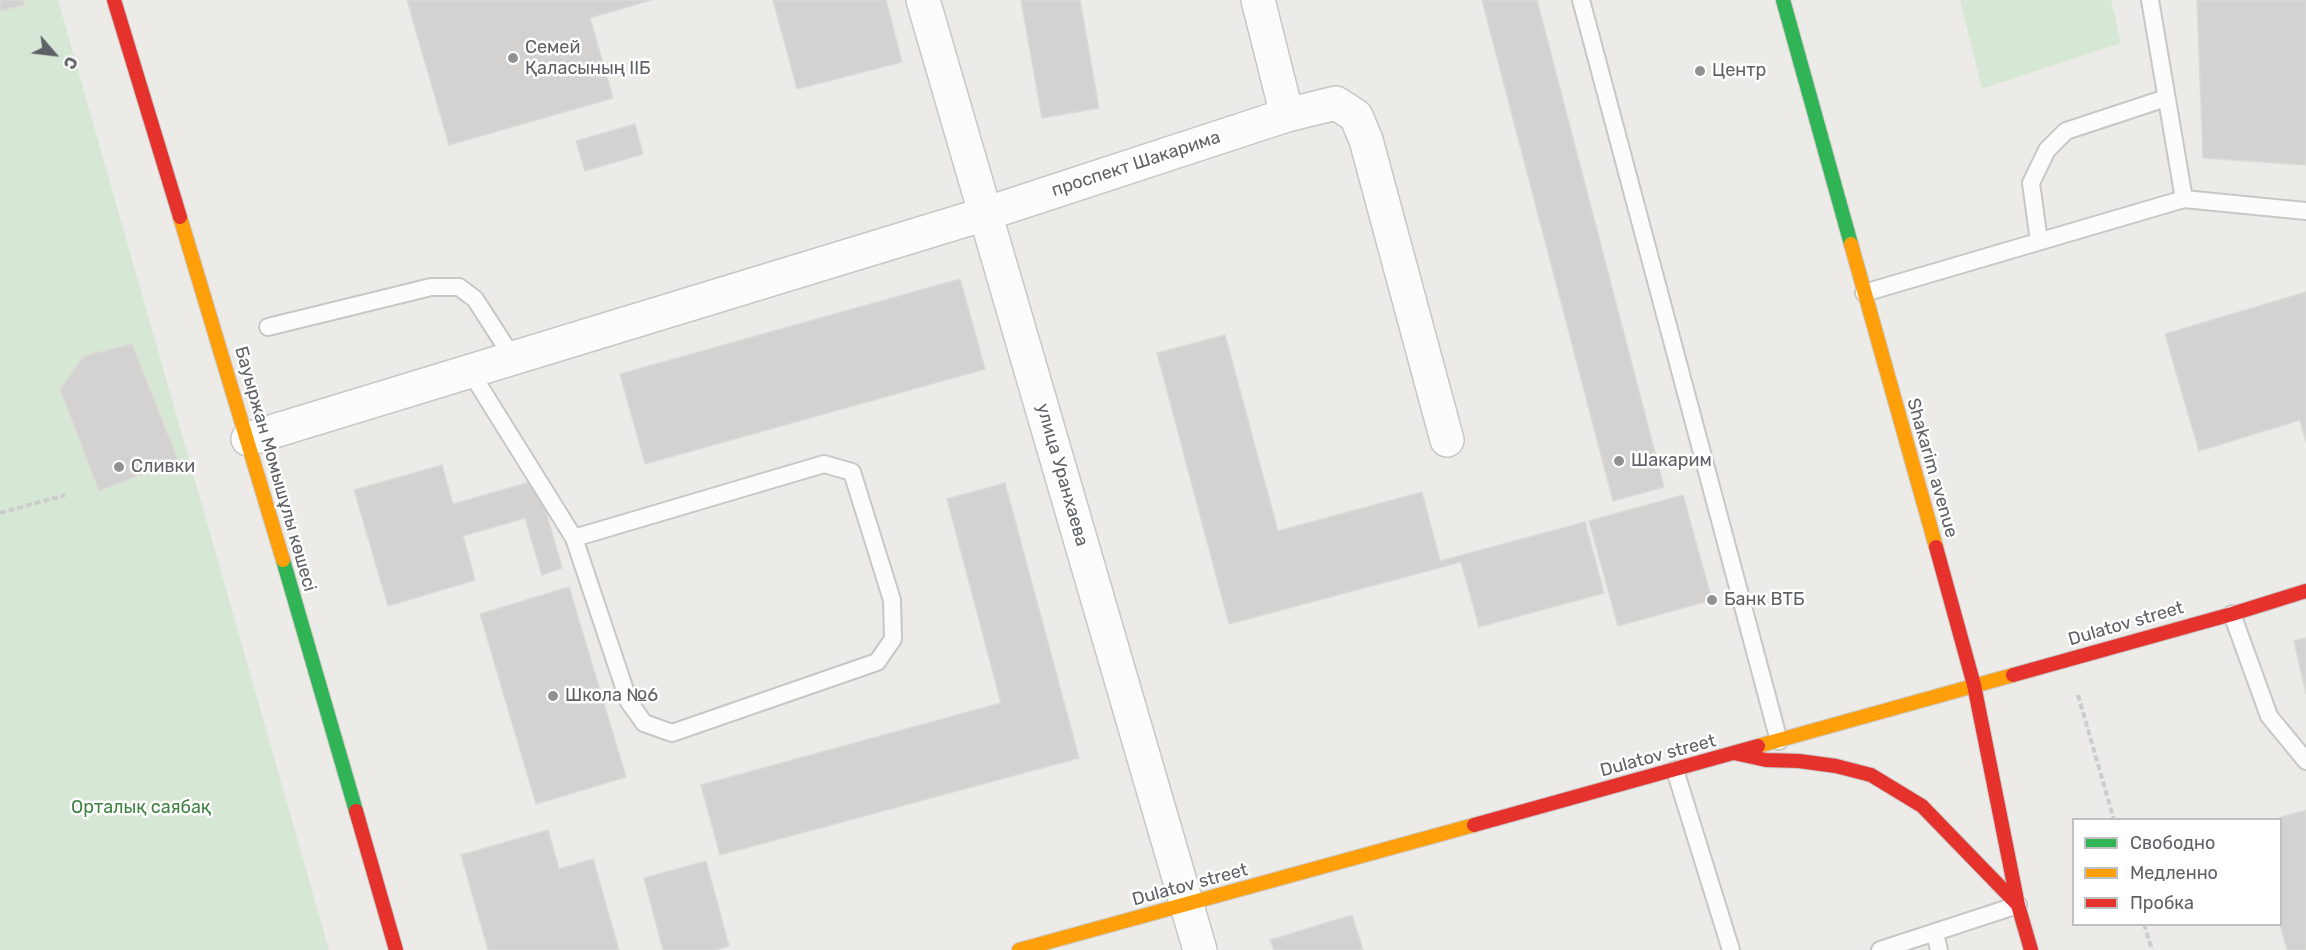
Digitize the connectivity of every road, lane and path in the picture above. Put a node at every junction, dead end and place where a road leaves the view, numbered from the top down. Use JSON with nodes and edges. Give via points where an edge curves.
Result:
{"nodes":[{"id":1,"x":114,"y":0,"type":"edge"},
{"id":2,"x":923,"y":0,"type":"edge"},
{"id":3,"x":1258,"y":0,"type":"edge"},
{"id":4,"x":1581,"y":0,"type":"edge"},
{"id":5,"x":1783,"y":0,"type":"edge"},
{"id":6,"x":2150,"y":0,"type":"edge"},
{"id":7,"x":2166,"y":98,"type":"junction"},
{"id":8,"x":1287,"y":115,"type":"junction"},
{"id":9,"x":2184,"y":199,"type":"junction"},
{"id":10,"x":2306,"y":211,"type":"edge"},
{"id":11,"x":985,"y":214,"type":"junction"},
{"id":12,"x":2039,"y":241,"type":"junction"},
{"id":13,"x":1864,"y":293,"type":"junction"},
{"id":14,"x":268,"y":327,"type":"dead end"},
{"id":15,"x":513,"y":358,"type":"junction"},
{"id":16,"x":470,"y":371,"type":"junction"},
{"id":17,"x":248,"y":439,"type":"junction"},
{"id":18,"x":1447,"y":440,"type":"dead end"},
{"id":19,"x":65,"y":495,"type":"dead end"},
{"id":20,"x":0,"y":513,"type":"edge"},
{"id":21,"x":574,"y":538,"type":"junction"},
{"id":22,"x":2306,"y":591,"type":"edge"},
{"id":23,"x":2232,"y":614,"type":"junction"},
{"id":24,"x":2067,"y":659,"type":"junction"},
{"id":25,"x":1974,"y":685,"type":"junction"},
{"id":26,"x":1779,"y":741,"type":"junction"},
{"id":27,"x":1734,"y":753,"type":"junction"},
{"id":28,"x":2306,"y":761,"type":"edge"},
{"id":29,"x":1675,"y":770,"type":"junction"},
{"id":30,"x":2114,"y":818,"type":"edge"},
{"id":31,"x":1188,"y":904,"type":"junction"},
{"id":32,"x":2018,"y":905,"type":"junction"},
{"id":33,"x":2145,"y":926,"type":"edge"},
{"id":34,"x":1935,"y":933,"type":"junction"},
{"id":35,"x":396,"y":950,"type":"edge"},
{"id":36,"x":1019,"y":950,"type":"edge"},
{"id":37,"x":1200,"y":950,"type":"edge"},
{"id":38,"x":1731,"y":950,"type":"edge"},
{"id":39,"x":1880,"y":950,"type":"edge"},
{"id":40,"x":1939,"y":950,"type":"edge"},
{"id":41,"x":2031,"y":950,"type":"edge"},
{"id":42,"x":2152,"y":950,"type":"edge"}],
"edges":[{"from":1,"to":17,"type":"street","name":"Бауыржан Момышұлы көшесі"},
{"from":2,"to":11,"type":"street","name":"улица Уранхаева"},
{"from":3,"to":8,"type":"street"},
{"from":4,"to":26,"type":"lane"},
{"from":5,"to":13,"type":"street","name":"Shakarim avenue"},
{"from":6,"to":7,"type":"lane"},
{"from":7,"to":9,"type":"lane"},
{"from":7,"to":12,"type":"lane","via":[[2066,131],[2047,150],[2031,183]]},
{"from":8,"to":11,"type":"street","name":"проспект Шакарима"},
{"from":8,"to":18,"type":"street","name":"проспект Шакарима","via":[[1336,103],[1356,116],[1366,140]]},
{"from":9,"to":10,"type":"lane"},
{"from":9,"to":12,"type":"lane"},
{"from":11,"to":15,"type":"street","name":"проспект Шакарима"},
{"from":11,"to":31,"type":"street","name":"улица Уранхаева"},
{"from":12,"to":13,"type":"lane"},
{"from":13,"to":25,"type":"street","name":"Shakarim avenue"},
{"from":14,"to":15,"type":"lane","via":[[431,287],[459,287],[475,299]]},
{"from":15,"to":16,"type":"street","name":"проспект Шакарима"},
{"from":16,"to":17,"type":"street","name":"проспект Шакарима"},
{"from":16,"to":21,"type":"lane"},
{"from":17,"to":35,"type":"street","name":"Бауыржан Момышұлы көшесі"},
{"from":19,"to":20,"type":"path"},
{"from":21,"to":21,"type":"lane","via":[[629,702],[644,723],[672,733],[877,662],[893,639],[892,600],[852,472],[824,464]]},
{"from":22,"to":23,"type":"street","name":"Dulatov street"},
{"from":23,"to":24,"type":"street","name":"Dulatov street"},
{"from":23,"to":28,"type":"lane","via":[[2269,716]]},
{"from":24,"to":25,"type":"street","name":"Dulatov street"},
{"from":24,"to":30,"type":"path"},
{"from":25,"to":26,"type":"street","name":"Dulatov street"},
{"from":25,"to":32,"type":"street","name":"Shakarim avenue"},
{"from":26,"to":27,"type":"street","name":"Dulatov street"},
{"from":27,"to":29,"type":"street","name":"Dulatov street"},
{"from":27,"to":32,"type":"street","via":[[1836,766],[1871,775],[1922,806]]},
{"from":29,"to":31,"type":"street","name":"Dulatov street"},
{"from":29,"to":38,"type":"lane"},
{"from":31,"to":36,"type":"street","name":"Dulatov street"},
{"from":31,"to":37,"type":"street","name":"улица Уранхаева"},
{"from":32,"to":34,"type":"lane"},
{"from":32,"to":41,"type":"street","name":"Shakarim avenue"},
{"from":33,"to":42,"type":"path"},
{"from":34,"to":39,"type":"lane"},
{"from":34,"to":40,"type":"lane"}]}
